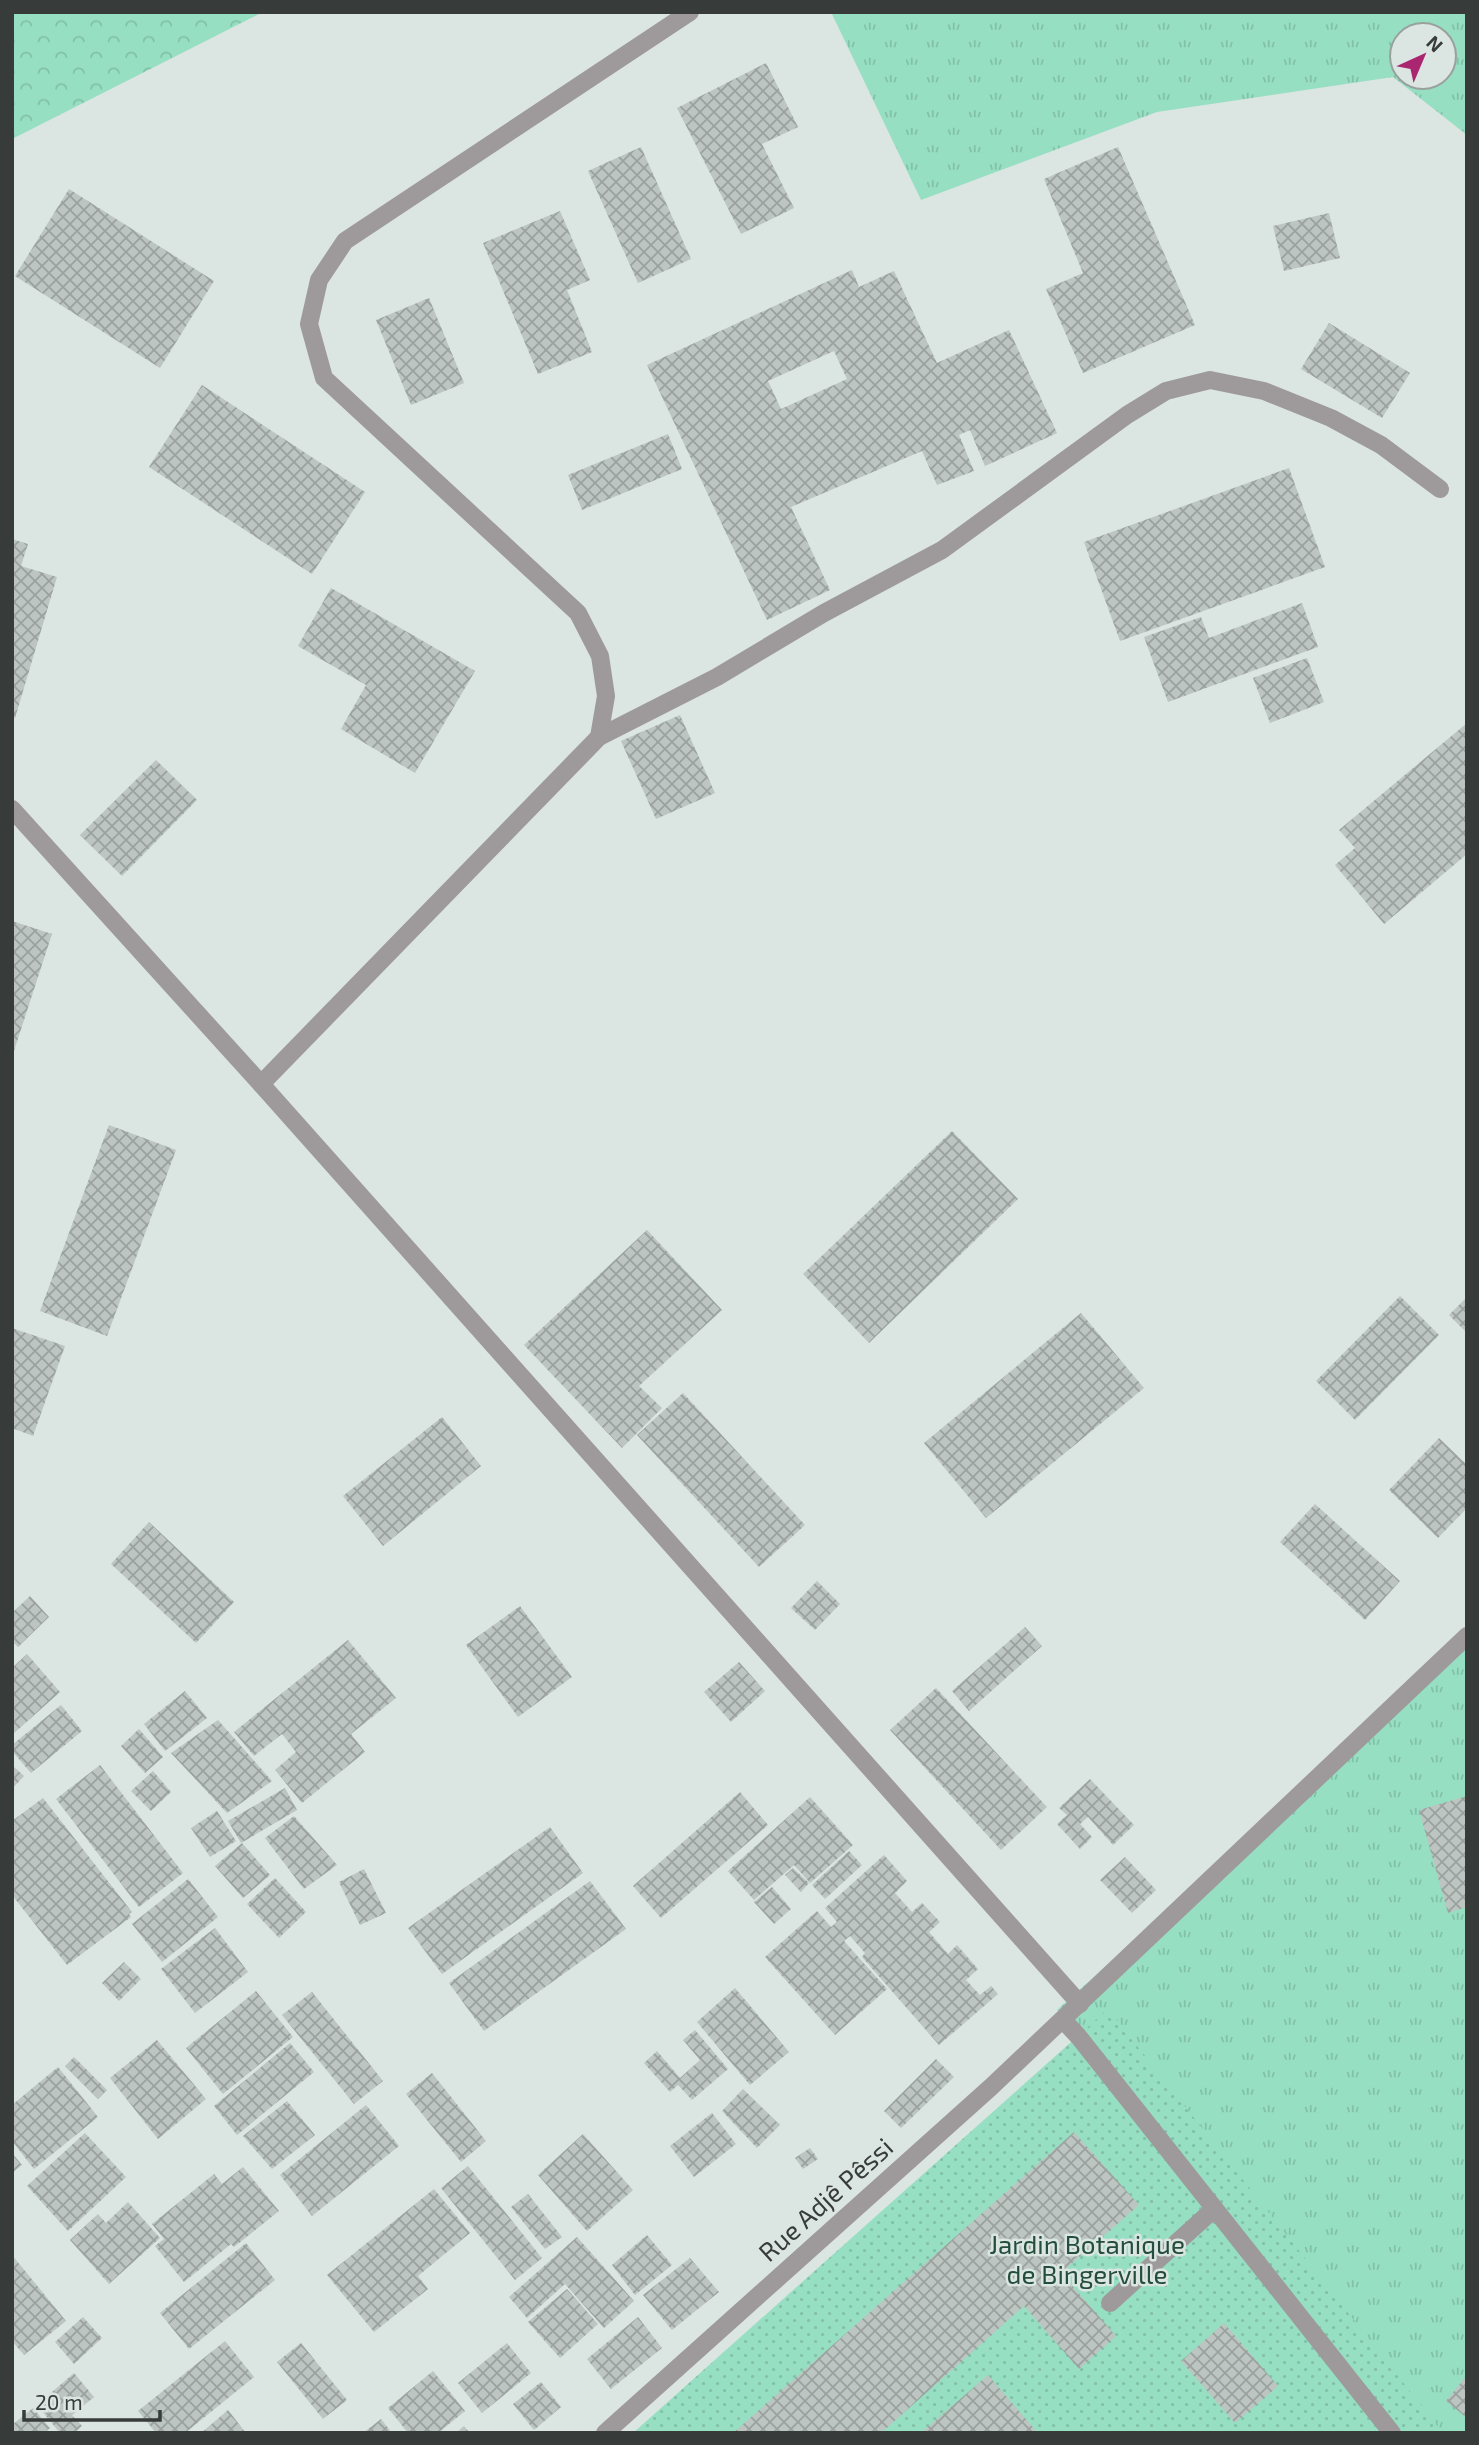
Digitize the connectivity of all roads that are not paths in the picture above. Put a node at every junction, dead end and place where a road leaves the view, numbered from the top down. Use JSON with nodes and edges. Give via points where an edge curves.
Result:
{"nodes":[{"id":1,"x":690,"y":12,"type":"edge"},
{"id":2,"x":1440,"y":489,"type":"dead end"},
{"id":3,"x":599,"y":737,"type":"junction"},
{"id":4,"x":12,"y":809,"type":"edge"},
{"id":5,"x":261,"y":1084,"type":"junction"},
{"id":6,"x":1467,"y":1636,"type":"edge"},
{"id":7,"x":1080,"y":2004,"type":"junction"},
{"id":8,"x":1063,"y":2020,"type":"junction"},
{"id":9,"x":1214,"y":2209,"type":"junction"},
{"id":10,"x":1110,"y":2303,"type":"dead end"},
{"id":11,"x":605,"y":2433,"type":"edge"},
{"id":12,"x":1392,"y":2433,"type":"edge"}],
"edges":[{"from":1,"to":3,"type":"street","via":[[345,241],[319,280],[309,324],[324,378],[578,613],[600,656],[606,696]]},
{"from":2,"to":3,"type":"street","via":[[1381,445],[1331,418],[1264,391],[1210,380],[1166,391],[942,551],[824,613],[717,677]]},
{"from":3,"to":5,"type":"street"},
{"from":4,"to":5,"type":"street"},
{"from":5,"to":7,"type":"street"},
{"from":6,"to":7,"type":"street","name":"Rue Adjê Pêssi"},
{"from":7,"to":8,"type":"street","name":"Rue Adjê Pêssi"},
{"from":8,"to":9,"type":"street"},
{"from":8,"to":11,"type":"street","name":"Rue Adjê Pêssi"},
{"from":9,"to":10,"type":"street"},
{"from":9,"to":12,"type":"street"}]}
